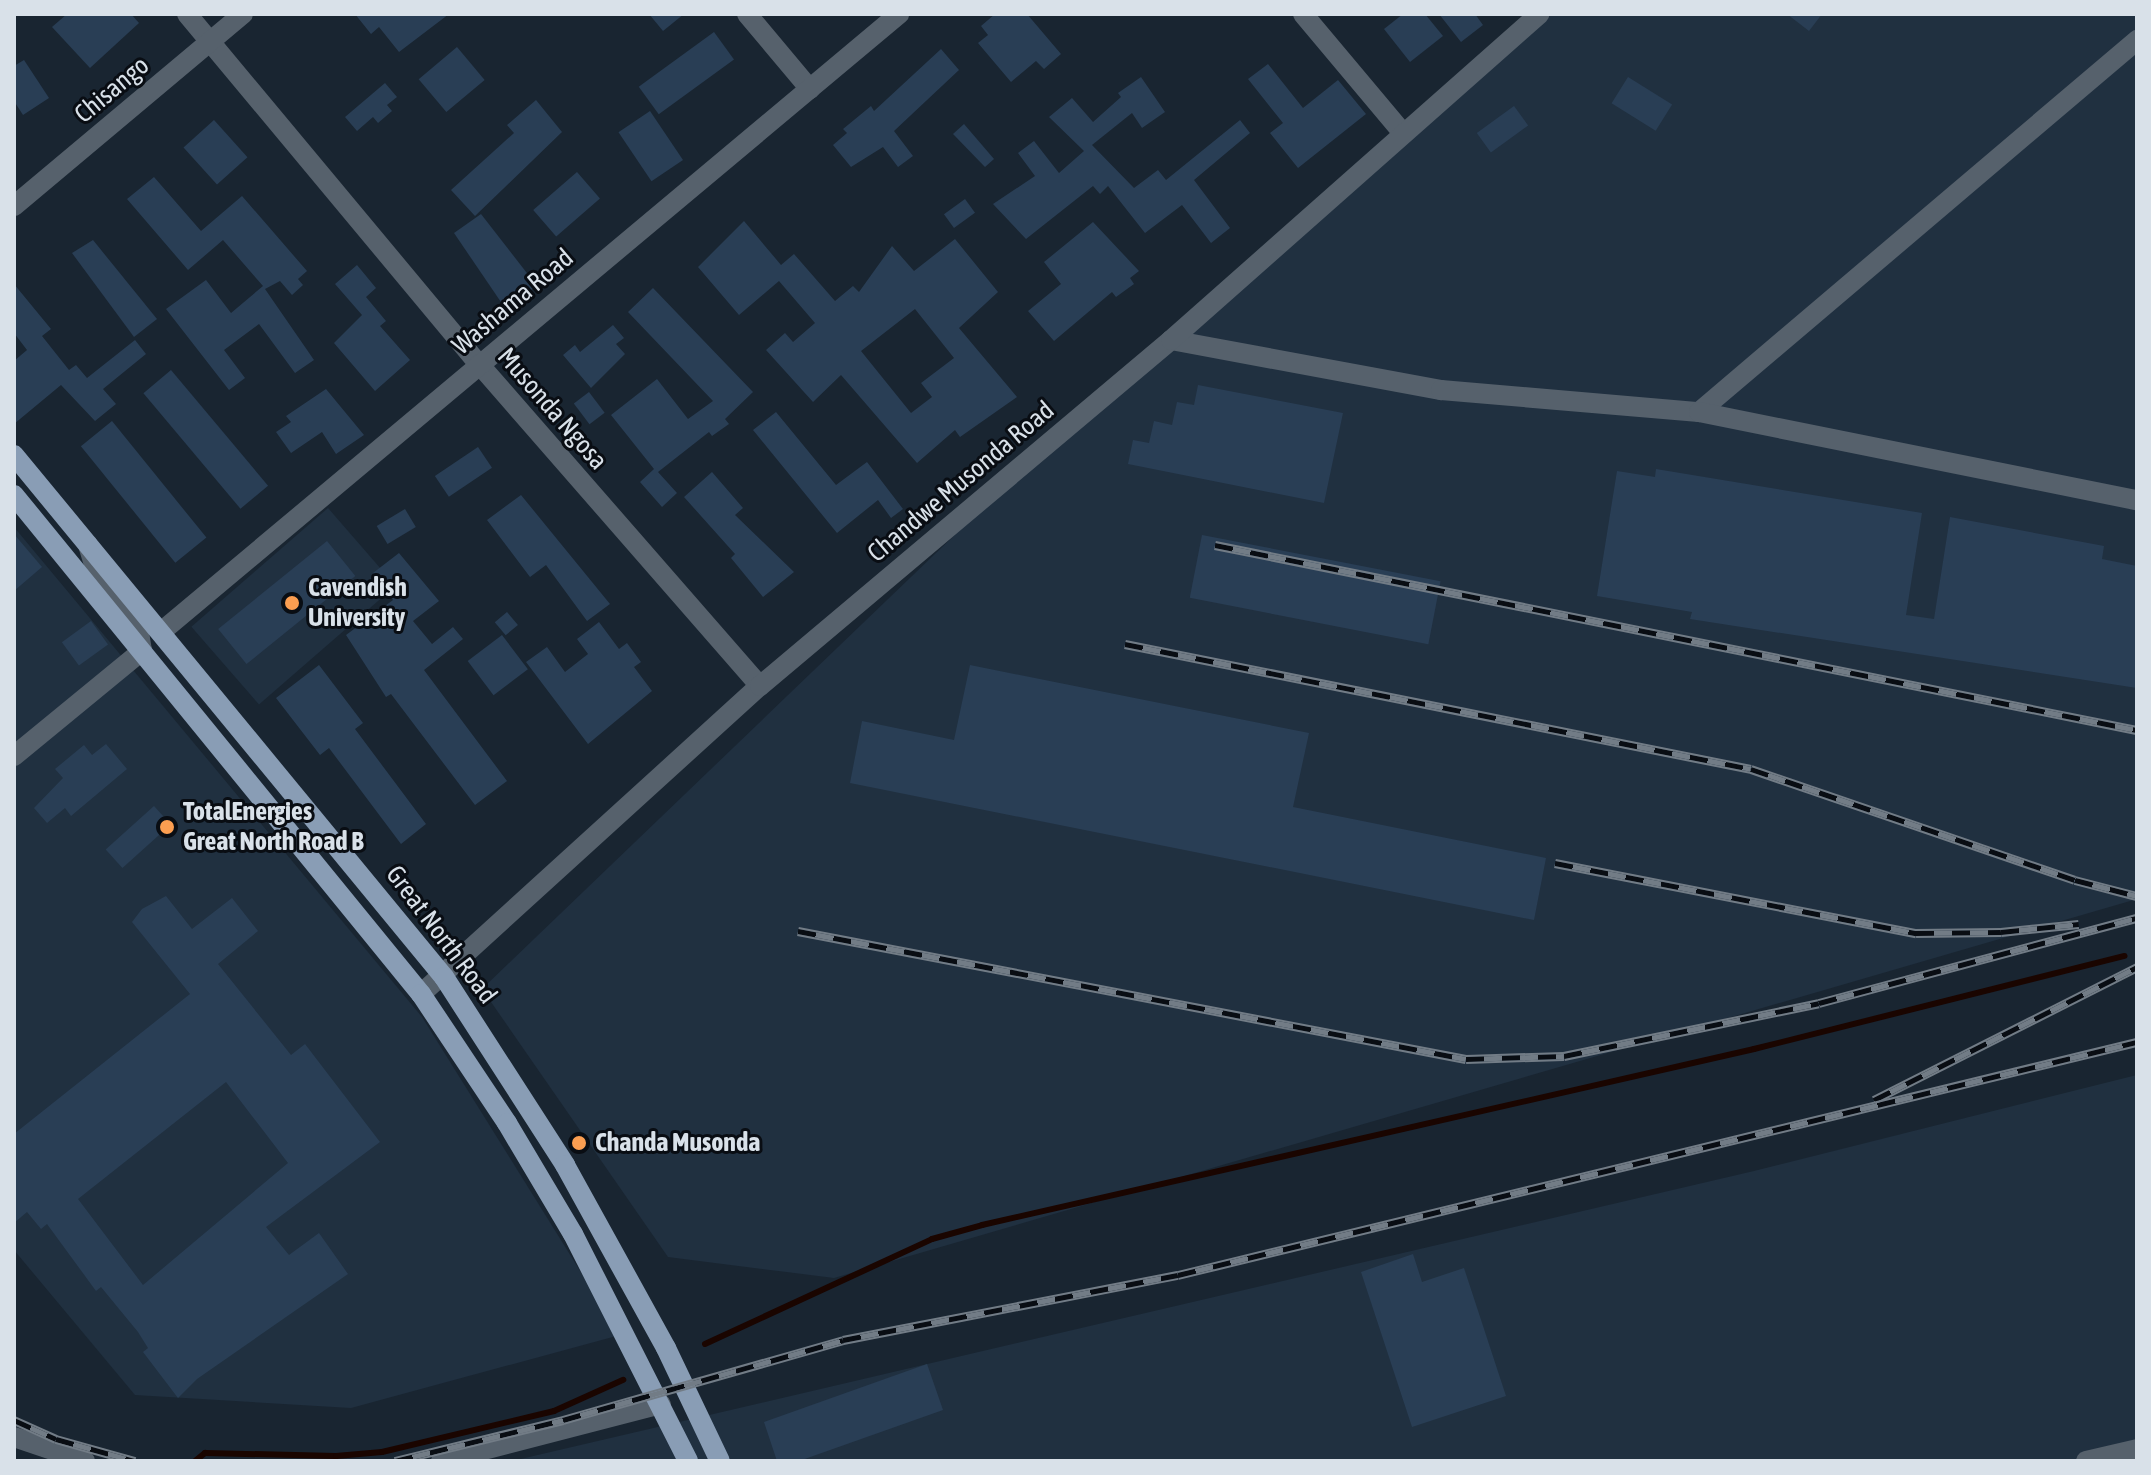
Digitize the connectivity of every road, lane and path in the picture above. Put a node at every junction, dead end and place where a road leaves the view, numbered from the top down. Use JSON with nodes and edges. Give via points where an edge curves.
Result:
{"nodes":[{"id":1,"x":187,"y":14,"type":"edge"},
{"id":2,"x":243,"y":14,"type":"edge"},
{"id":3,"x":747,"y":14,"type":"edge"},
{"id":4,"x":899,"y":14,"type":"edge"},
{"id":5,"x":1303,"y":14,"type":"edge"},
{"id":6,"x":1539,"y":14,"type":"edge"},
{"id":7,"x":2137,"y":40,"type":"edge"},
{"id":8,"x":210,"y":41,"type":"junction"},
{"id":9,"x":810,"y":89,"type":"junction"},
{"id":10,"x":1403,"y":133,"type":"junction"},
{"id":11,"x":14,"y":206,"type":"edge"},
{"id":12,"x":1171,"y":340,"type":"junction"},
{"id":13,"x":479,"y":364,"type":"junction"},
{"id":14,"x":1699,"y":412,"type":"junction"},
{"id":15,"x":14,"y":455,"type":"edge"},
{"id":16,"x":14,"y":495,"type":"edge"},
{"id":17,"x":2137,"y":500,"type":"edge"},
{"id":18,"x":88,"y":544,"type":"junction"},
{"id":19,"x":161,"y":632,"type":"junction"},
{"id":20,"x":142,"y":651,"type":"junction"},
{"id":21,"x":760,"y":686,"type":"junction"},
{"id":22,"x":14,"y":756,"type":"edge"},
{"id":23,"x":444,"y":977,"type":"junction"},
{"id":24,"x":421,"y":994,"type":"junction"},
{"id":25,"x":661,"y":1404,"type":"junction"},
{"id":26,"x":14,"y":1437,"type":"edge"},
{"id":27,"x":2137,"y":1449,"type":"edge"},
{"id":28,"x":85,"y":1461,"type":"edge"},
{"id":29,"x":441,"y":1461,"type":"edge"},
{"id":30,"x":688,"y":1461,"type":"edge"},
{"id":31,"x":720,"y":1461,"type":"edge"},
{"id":32,"x":2086,"y":1461,"type":"edge"}],
"edges":[{"from":1,"to":8,"type":"street","name":"Musonda Ngosa"},
{"from":2,"to":8,"type":"street","name":"Chisango"},
{"from":3,"to":9,"type":"street"},
{"from":4,"to":9,"type":"street","name":"Washama Road"},
{"from":5,"to":10,"type":"street"},
{"from":6,"to":10,"type":"street","name":"Chandwe Musonda Road"},
{"from":7,"to":14,"type":"street"},
{"from":8,"to":11,"type":"street","name":"Chisango"},
{"from":8,"to":13,"type":"street","name":"Musonda Ngosa"},
{"from":9,"to":13,"type":"street","name":"Washama Road"},
{"from":10,"to":12,"type":"street","name":"Chandwe Musonda Road"},
{"from":12,"to":14,"type":"street","via":[[1441,390]]},
{"from":12,"to":21,"type":"street","name":"Chandwe Musonda Road"},
{"from":13,"to":19,"type":"street","name":"Washama Road"},
{"from":13,"to":21,"type":"street","name":"Musonda Ngosa"},
{"from":14,"to":17,"type":"street"},
{"from":15,"to":18,"type":"main road","name":"Great North Road"},
{"from":16,"to":20,"type":"main road","name":"Great North Road"},
{"from":18,"to":19,"type":"main road","name":"Great North Road"},
{"from":18,"to":20,"type":"street","via":[[96,571],[139,631]]},
{"from":19,"to":23,"type":"main road","name":"Great North Road"},
{"from":20,"to":22,"type":"street"},
{"from":20,"to":24,"type":"main road","name":"Great North Road"},
{"from":21,"to":23,"type":"street","name":"Chandwe Musonda Road"},
{"from":23,"to":24,"type":"street","name":"Chandwe Musonda Road"},
{"from":23,"to":31,"type":"main road","name":"Great North Road","via":[[573,1178],[666,1348]]},
{"from":24,"to":25,"type":"main road","name":"Great North Road","via":[[547,1189]]},
{"from":25,"to":29,"type":"street"},
{"from":25,"to":30,"type":"main road","name":"Great North Road"},
{"from":26,"to":28,"type":"street"},
{"from":27,"to":32,"type":"street"}]}
